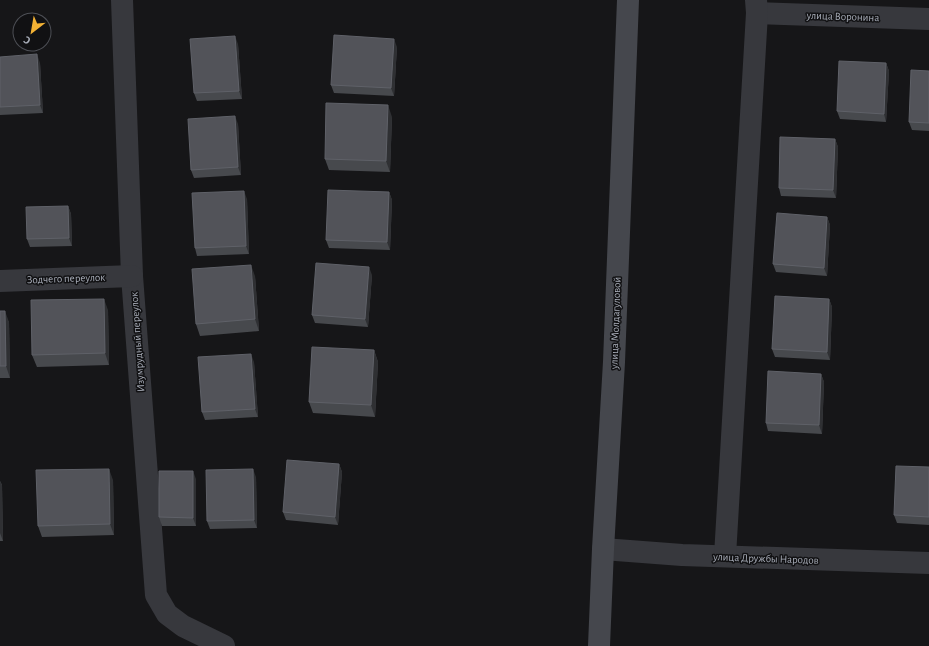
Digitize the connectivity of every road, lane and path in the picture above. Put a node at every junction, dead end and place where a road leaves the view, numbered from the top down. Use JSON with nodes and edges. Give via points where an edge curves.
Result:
{"nodes":[{"id":1,"x":122,"y":0,"type":"edge"},
{"id":2,"x":628,"y":0,"type":"edge"},
{"id":3,"x":757,"y":6,"type":"edge"},
{"id":4,"x":929,"y":19,"type":"edge"},
{"id":5,"x":132,"y":276,"type":"junction"},
{"id":6,"x":0,"y":281,"type":"edge"},
{"id":7,"x":603,"y":549,"type":"junction"},
{"id":8,"x":725,"y":556,"type":"junction"},
{"id":9,"x":929,"y":563,"type":"edge"},
{"id":10,"x":224,"y":646,"type":"edge"},
{"id":11,"x":599,"y":646,"type":"edge"}],
"edges":[{"from":1,"to":5,"type":"street","name":"Изумрудный переулок"},
{"from":2,"to":7,"type":"street","name":"улица Молдагуловой","via":[[614,362]]},
{"from":3,"to":4,"type":"street","name":"улица Воронина"},
{"from":3,"to":8,"type":"street"},
{"from":5,"to":6,"type":"street","name":"Зодчего переулок"},
{"from":5,"to":10,"type":"street","name":"Изумрудный переулок","via":[[156,595],[167,614],[183,626]]},
{"from":7,"to":8,"type":"street","name":"улица Дружбы Народов"},
{"from":7,"to":11,"type":"street","name":"улица Молдагуловой"},
{"from":8,"to":9,"type":"street","name":"улица Дружбы Народов"}]}
